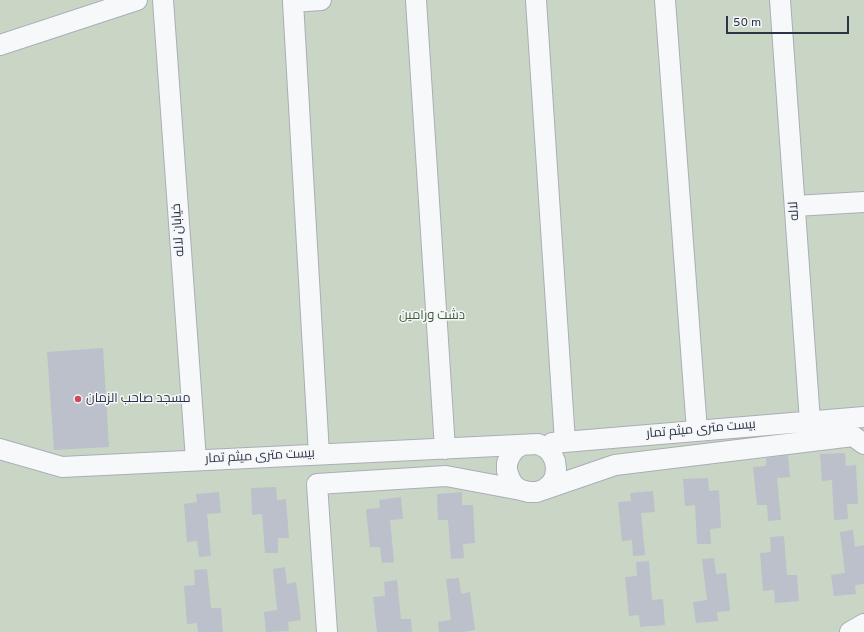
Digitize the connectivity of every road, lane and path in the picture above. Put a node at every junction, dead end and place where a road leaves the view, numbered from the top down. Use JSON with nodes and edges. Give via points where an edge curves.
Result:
{"nodes":[{"id":1,"x":137,"y":0,"type":"edge"},
{"id":2,"x":162,"y":0,"type":"edge"},
{"id":3,"x":321,"y":0,"type":"edge"},
{"id":4,"x":416,"y":0,"type":"edge"},
{"id":5,"x":536,"y":0,"type":"edge"},
{"id":6,"x":665,"y":0,"type":"edge"},
{"id":7,"x":780,"y":0,"type":"edge"},
{"id":8,"x":0,"y":45,"type":"edge"},
{"id":9,"x":864,"y":202,"type":"edge"},
{"id":10,"x":795,"y":206,"type":"junction"},
{"id":11,"x":864,"y":416,"type":"edge"},
{"id":12,"x":810,"y":421,"type":"junction"},
{"id":13,"x":697,"y":431,"type":"junction"},
{"id":14,"x":565,"y":442,"type":"junction"},
{"id":15,"x":530,"y":444,"type":"junction"},
{"id":16,"x":864,"y":444,"type":"edge"},
{"id":17,"x":0,"y":449,"type":"edge"},
{"id":18,"x":445,"y":449,"type":"junction"},
{"id":19,"x":320,"y":454,"type":"junction"},
{"id":20,"x":196,"y":460,"type":"junction"},
{"id":21,"x":544,"y":489,"type":"junction"},
{"id":22,"x":521,"y":490,"type":"junction"},
{"id":23,"x":864,"y":624,"type":"edge"},
{"id":24,"x":327,"y":632,"type":"edge"},
{"id":25,"x":850,"y":632,"type":"edge"}],
"edges":[{"from":1,"to":8,"type":"street"},
{"from":2,"to":20,"type":"street","name":"خیابان لاله"},
{"from":3,"to":19,"type":"street","via":[[293,2]]},
{"from":4,"to":18,"type":"street"},
{"from":5,"to":14,"type":"street"},
{"from":6,"to":13,"type":"street"},
{"from":7,"to":10,"type":"street","name":"لاله"},
{"from":9,"to":10,"type":"street"},
{"from":10,"to":12,"type":"street","name":"لاله"},
{"from":11,"to":12,"type":"street","name":"بیست متری میثم تمار"},
{"from":12,"to":13,"type":"street","name":"بیست متری میثم تمار"},
{"from":13,"to":14,"type":"street","name":"بیست متری میثم تمار"},
{"from":14,"to":15,"type":"street","name":"بیست متری میثم تمار"},
{"from":15,"to":18,"type":"street","name":"بیست متری میثم تمار"},
{"from":15,"to":21,"type":"street","via":[[546,448],[555,461],[553,480]]},
{"from":15,"to":22,"type":"street","via":[[513,452],[507,463],[510,479],[514,486]]},
{"from":16,"to":21,"type":"street","via":[[853,436],[615,466]]},
{"from":17,"to":20,"type":"street","name":"بیست متری میثم تمار","via":[[62,466]]},
{"from":18,"to":19,"type":"street","name":"بیست متری میثم تمار"},
{"from":19,"to":20,"type":"street","name":"بیست متری میثم تمار"},
{"from":21,"to":22,"type":"street","via":[[537,492]]},
{"from":22,"to":24,"type":"street","via":[[446,476],[317,484]]},
{"from":23,"to":25,"type":"street"}]}
